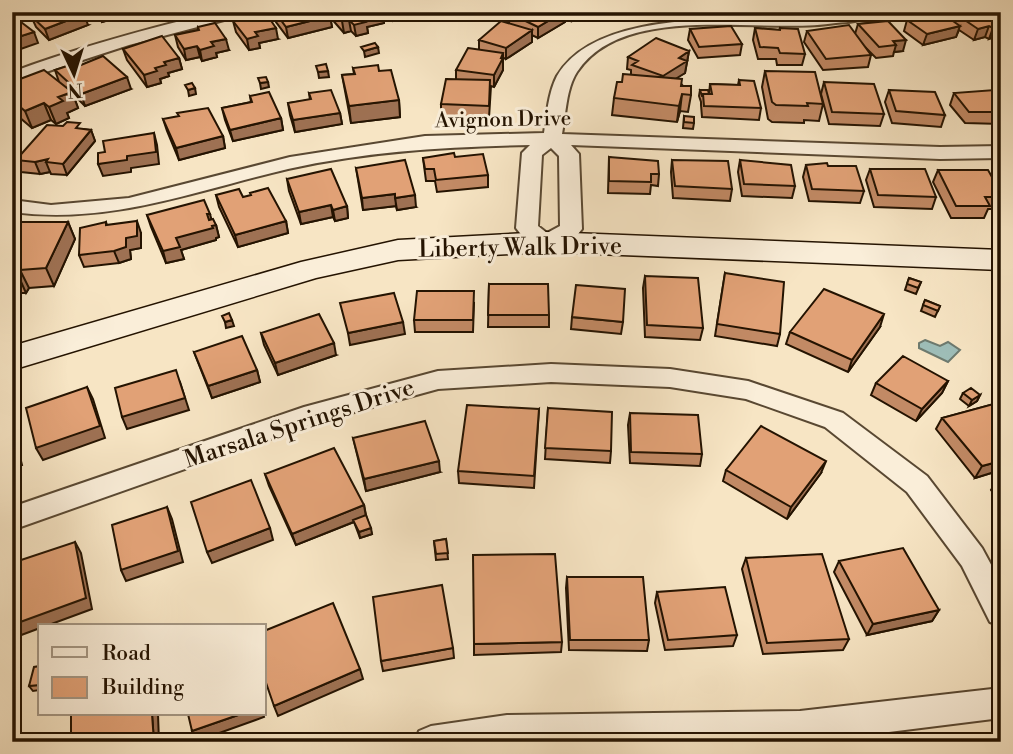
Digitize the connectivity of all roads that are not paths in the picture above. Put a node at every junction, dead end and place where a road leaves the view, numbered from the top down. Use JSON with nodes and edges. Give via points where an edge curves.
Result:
{"nodes":[{"id":1,"x":237,"y":12,"type":"edge"},
{"id":2,"x":868,"y":12,"type":"edge"},
{"id":3,"x":12,"y":78,"type":"edge"},
{"id":4,"x":552,"y":139,"type":"junction"},
{"id":5,"x":1001,"y":152,"type":"edge"},
{"id":6,"x":12,"y":206,"type":"edge"},
{"id":7,"x":546,"y":242,"type":"junction"},
{"id":8,"x":1001,"y":260,"type":"edge"},
{"id":9,"x":12,"y":358,"type":"edge"},
{"id":10,"x":12,"y":519,"type":"edge"},
{"id":11,"x":1001,"y":613,"type":"edge"},
{"id":12,"x":1001,"y":703,"type":"edge"},
{"id":13,"x":613,"y":737,"type":"edge"},
{"id":14,"x":431,"y":742,"type":"edge"}],
"edges":[{"from":1,"to":3,"type":"street","via":[[130,37]]},
{"from":2,"to":4,"type":"street","via":[[805,22],[645,25],[612,37],[588,50],[571,68],[562,87]]},
{"from":4,"to":5,"type":"street","name":"Avignon Drive"},
{"from":4,"to":6,"type":"street","name":"Avignon Drive","via":[[425,142],[290,163],[129,204],[51,211]]},
{"from":4,"to":7,"type":"street","via":[[532,153],[527,217],[527,228]]},
{"from":4,"to":7,"type":"street","via":[[569,154],[571,229]]},
{"from":7,"to":8,"type":"street","name":"Liberty Walk Drive"},
{"from":7,"to":9,"type":"street","name":"Liberty Walk Drive","via":[[398,250],[312,269]]},
{"from":10,"to":11,"type":"street","name":"Marsala Springs Drive","via":[[313,414],[438,380],[551,373],[670,378],[748,390],[834,420],[917,484],[972,557]]},
{"from":12,"to":13,"type":"street","via":[[800,727]]},
{"from":13,"to":14,"type":"street","via":[[507,731]]}]}
